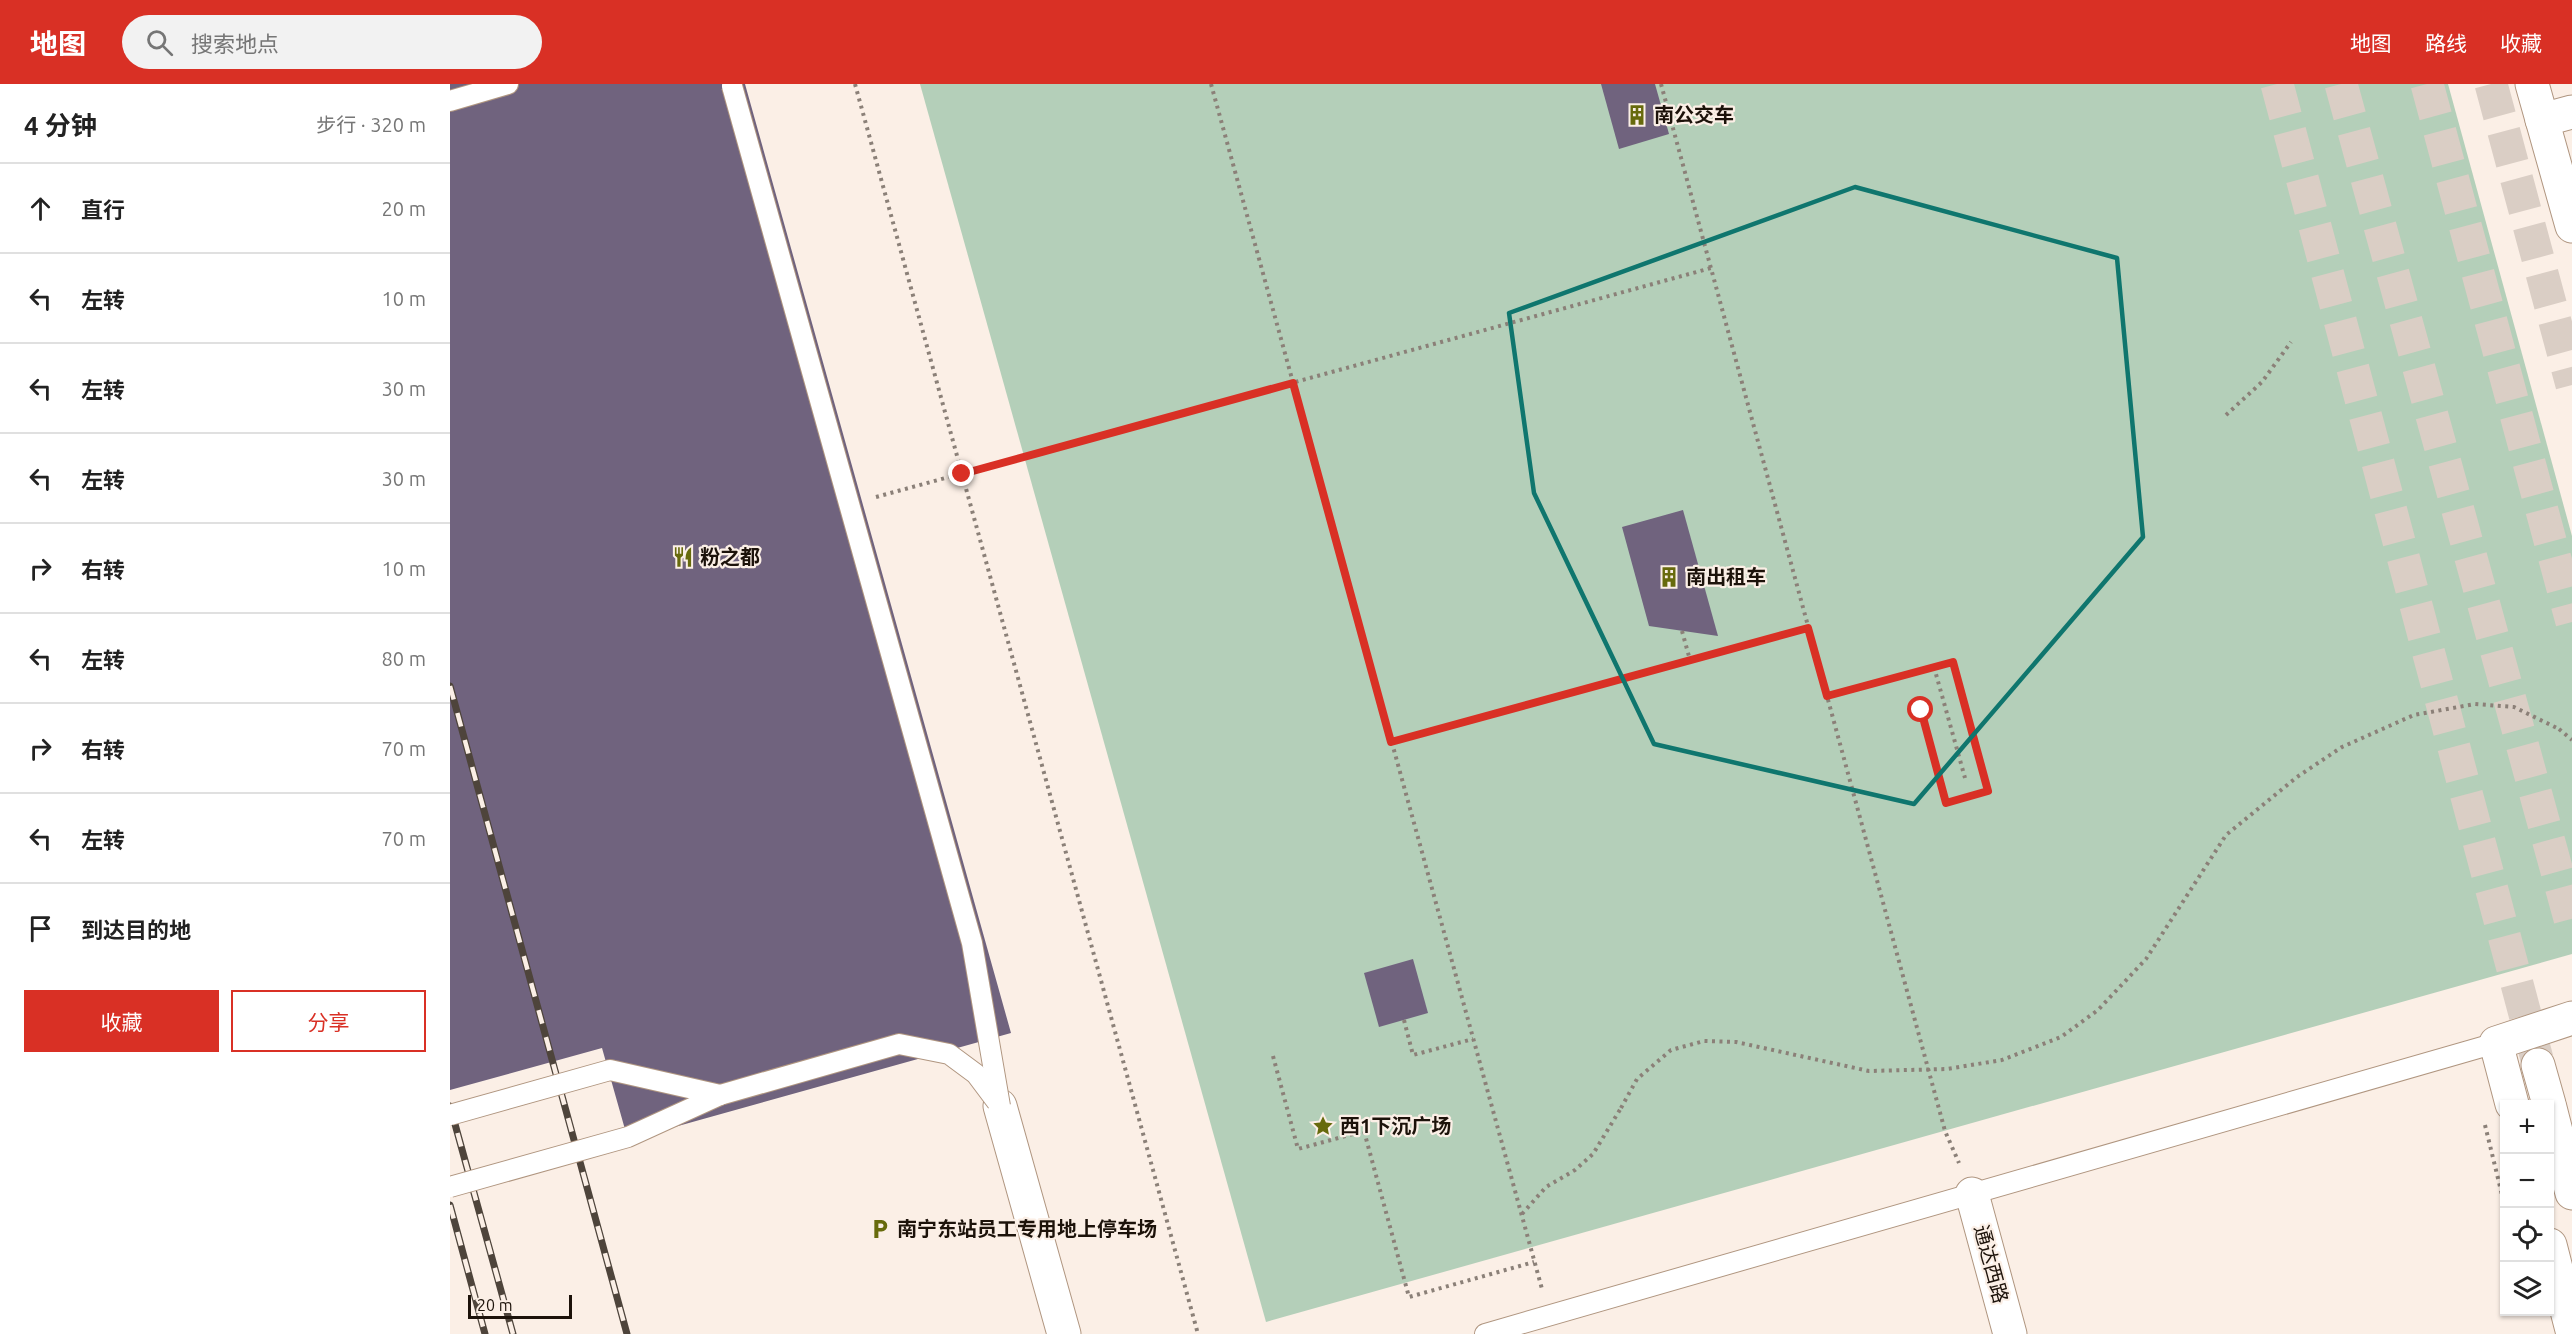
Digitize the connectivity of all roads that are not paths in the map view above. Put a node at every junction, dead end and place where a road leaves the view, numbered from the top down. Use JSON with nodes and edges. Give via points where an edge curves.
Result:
{"nodes":[{"id":1,"x":508,"y":84,"type":"edge"},
{"id":2,"x":730,"y":84,"type":"edge"},
{"id":3,"x":2532,"y":84,"type":"edge"},
{"id":4,"x":450,"y":101,"type":"edge"},
{"id":5,"x":2557,"y":116,"type":"edge"},
{"id":6,"x":2572,"y":226,"type":"edge"},
{"id":7,"x":2572,"y":1018,"type":"edge"},
{"id":8,"x":2496,"y":1042,"type":"junction"},
{"id":9,"x":2538,"y":1065,"type":"tunnel mouth"},
{"id":10,"x":720,"y":1095,"type":"junction"},
{"id":11,"x":2511,"y":1100,"type":"edge"},
{"id":12,"x":2547,"y":1100,"type":"edge"},
{"id":13,"x":1000,"y":1106,"type":"junction"},
{"id":14,"x":450,"y":1115,"type":"edge"},
{"id":15,"x":2554,"y":1125,"type":"edge"},
{"id":16,"x":450,"y":1187,"type":"edge"},
{"id":17,"x":2572,"y":1193,"type":"edge"},
{"id":18,"x":1972,"y":1194,"type":"junction"},
{"id":19,"x":2554,"y":1260,"type":"edge"},
{"id":20,"x":1065,"y":1330,"type":"edge"},
{"id":21,"x":2572,"y":1330,"type":"edge"},
{"id":22,"x":1485,"y":1334,"type":"edge"},
{"id":23,"x":2010,"y":1334,"type":"edge"}],
"edges":[{"from":1,"to":4,"type":"lane"},
{"from":2,"to":13,"type":"lane","bridge":true,"via":[[972,943]]},
{"from":3,"to":5,"type":"street"},
{"from":5,"to":6,"type":"street"},
{"from":7,"to":8,"type":"street"},
{"from":8,"to":11,"type":"street"},
{"from":8,"to":18,"type":"lane"},
{"from":9,"to":12,"type":"street"},
{"from":10,"to":13,"type":"lane","bridge":true,"via":[[899,1044],[949,1054],[976,1074]]},
{"from":10,"to":14,"type":"lane","bridge":true,"via":[[610,1070]]},
{"from":10,"to":16,"type":"lane","bridge":true,"via":[[628,1137]]},
{"from":13,"to":20,"type":"street"},
{"from":15,"to":17,"type":"street"},
{"from":18,"to":22,"type":"lane"},
{"from":18,"to":23,"type":"street","name":"通达西路"},
{"from":19,"to":21,"type":"street"}]}
